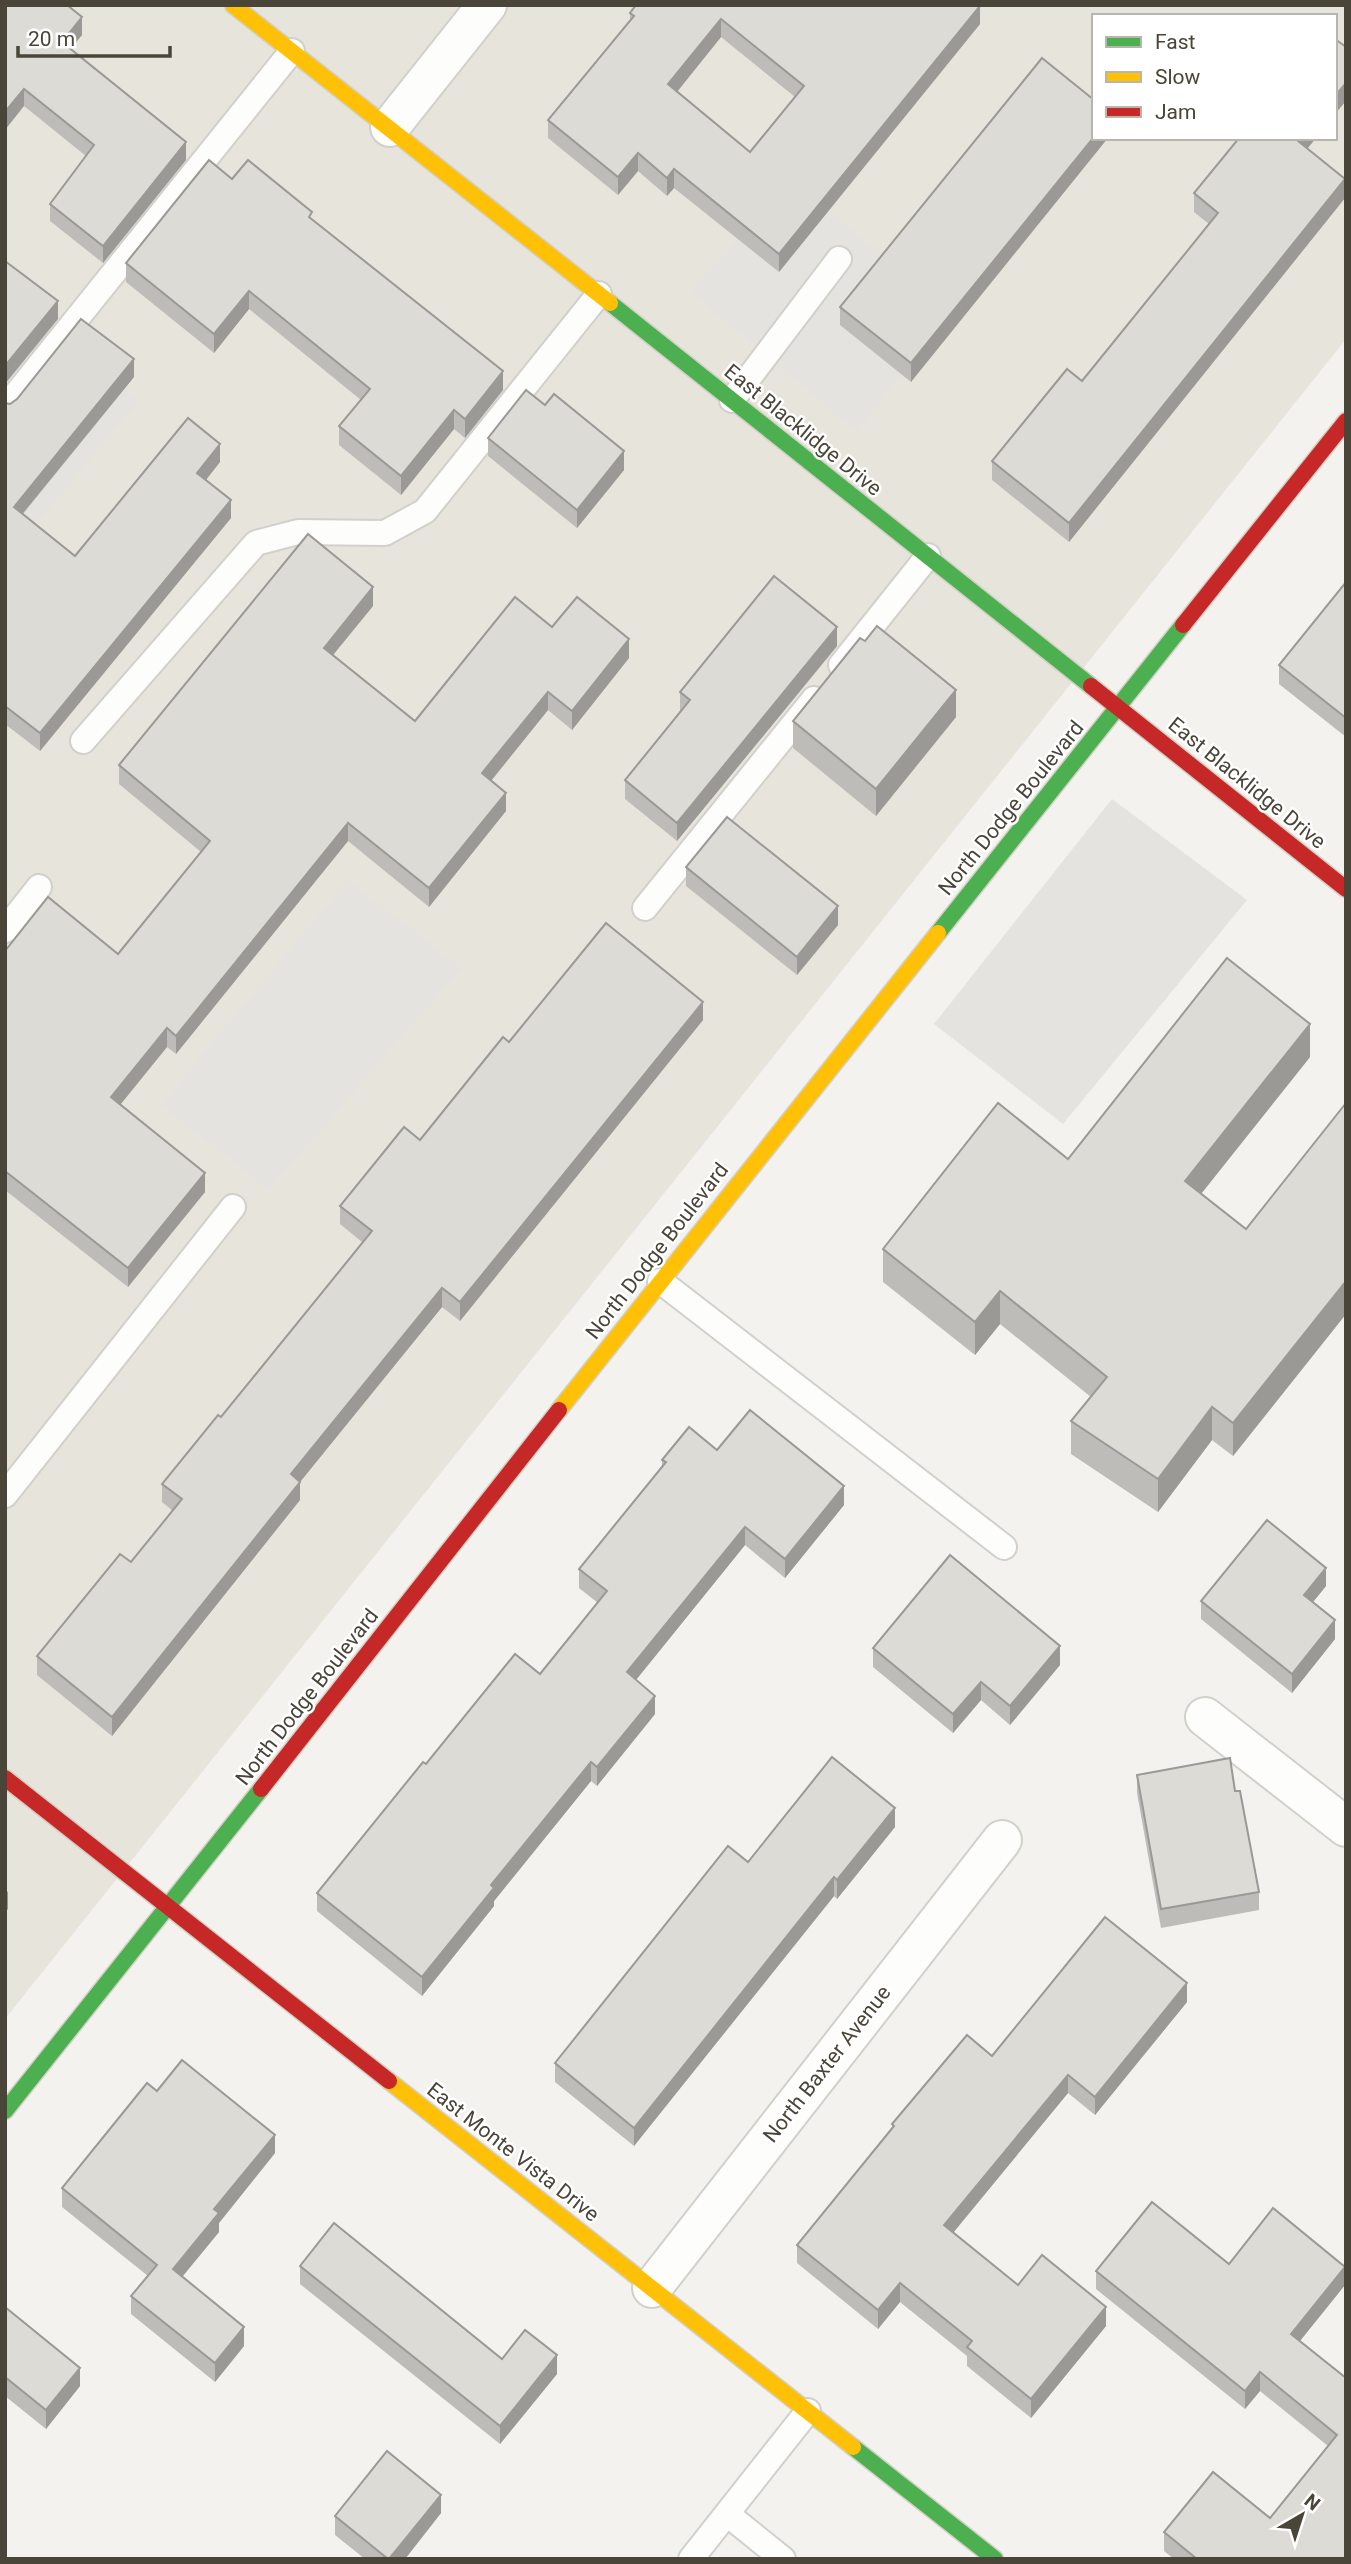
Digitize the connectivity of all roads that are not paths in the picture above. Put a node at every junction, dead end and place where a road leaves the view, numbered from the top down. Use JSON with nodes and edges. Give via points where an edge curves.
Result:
{"nodes":[{"id":1,"x":233,"y":5,"type":"edge"},
{"id":2,"x":487,"y":5,"type":"edge"},
{"id":3,"x":292,"y":51,"type":"junction"},
{"id":4,"x":390,"y":127,"type":"junction"},
{"id":5,"x":839,"y":259,"type":"dead end"},
{"id":6,"x":598,"y":294,"type":"junction"},
{"id":7,"x":732,"y":400,"type":"junction"},
{"id":8,"x":5,"y":408,"type":"edge"},
{"id":9,"x":1346,"y":421,"type":"edge"},
{"id":10,"x":928,"y":556,"type":"junction"},
{"id":11,"x":1118,"y":708,"type":"junction"},
{"id":12,"x":83,"y":741,"type":"dead end"},
{"id":13,"x":40,"y":887,"type":"dead end"},
{"id":14,"x":1346,"y":889,"type":"edge"},
{"id":15,"x":645,"y":908,"type":"dead end"},
{"id":16,"x":5,"y":930,"type":"edge"},
{"id":17,"x":233,"y":1207,"type":"dead end"},
{"id":18,"x":660,"y":1281,"type":"junction"},
{"id":19,"x":5,"y":1495,"type":"edge"},
{"id":20,"x":1004,"y":1547,"type":"dead end"},
{"id":21,"x":1205,"y":1717,"type":"dead end"},
{"id":22,"x":5,"y":1778,"type":"edge"},
{"id":23,"x":1346,"y":1827,"type":"edge"},
{"id":24,"x":1002,"y":1839,"type":"dead end"},
{"id":25,"x":169,"y":1907,"type":"junction"},
{"id":26,"x":5,"y":2111,"type":"edge"},
{"id":27,"x":652,"y":2288,"type":"junction"},
{"id":28,"x":808,"y":2411,"type":"junction"},
{"id":29,"x":727,"y":2514,"type":"junction"},
{"id":30,"x":691,"y":2559,"type":"edge"},
{"id":31,"x":783,"y":2559,"type":"edge"},
{"id":32,"x":995,"y":2559,"type":"edge"}],
"edges":[{"from":1,"to":3,"type":"street","name":"East Blacklidge Drive"},
{"from":2,"to":4,"type":"street"},
{"from":3,"to":4,"type":"street","name":"East Blacklidge Drive"},
{"from":3,"to":8,"type":"lane"},
{"from":4,"to":6,"type":"street","name":"East Blacklidge Drive"},
{"from":5,"to":7,"type":"lane"},
{"from":6,"to":7,"type":"street","name":"East Blacklidge Drive"},
{"from":6,"to":12,"type":"lane","via":[[425,511],[385,533],[298,532],[256,543]]},
{"from":7,"to":10,"type":"street","name":"East Blacklidge Drive"},
{"from":9,"to":11,"type":"street","name":"North Dodge Boulevard"},
{"from":10,"to":11,"type":"street","name":"East Blacklidge Drive"},
{"from":10,"to":15,"type":"lane"},
{"from":11,"to":14,"type":"street","name":"East Blacklidge Drive"},
{"from":11,"to":18,"type":"street","name":"North Dodge Boulevard"},
{"from":13,"to":16,"type":"lane"},
{"from":17,"to":19,"type":"lane"},
{"from":18,"to":20,"type":"lane"},
{"from":18,"to":25,"type":"street","name":"North Dodge Boulevard"},
{"from":21,"to":23,"type":"street"},
{"from":22,"to":25,"type":"street","name":"East Monte Vista Drive"},
{"from":24,"to":27,"type":"street","name":"North Baxter Avenue"},
{"from":25,"to":26,"type":"street","name":"North Dodge Boulevard"},
{"from":25,"to":27,"type":"street","name":"East Monte Vista Drive"},
{"from":27,"to":28,"type":"street","name":"East Monte Vista Drive"},
{"from":28,"to":29,"type":"lane"},
{"from":28,"to":32,"type":"street","name":"East Monte Vista Drive"},
{"from":29,"to":30,"type":"lane"},
{"from":29,"to":31,"type":"lane"}]}
